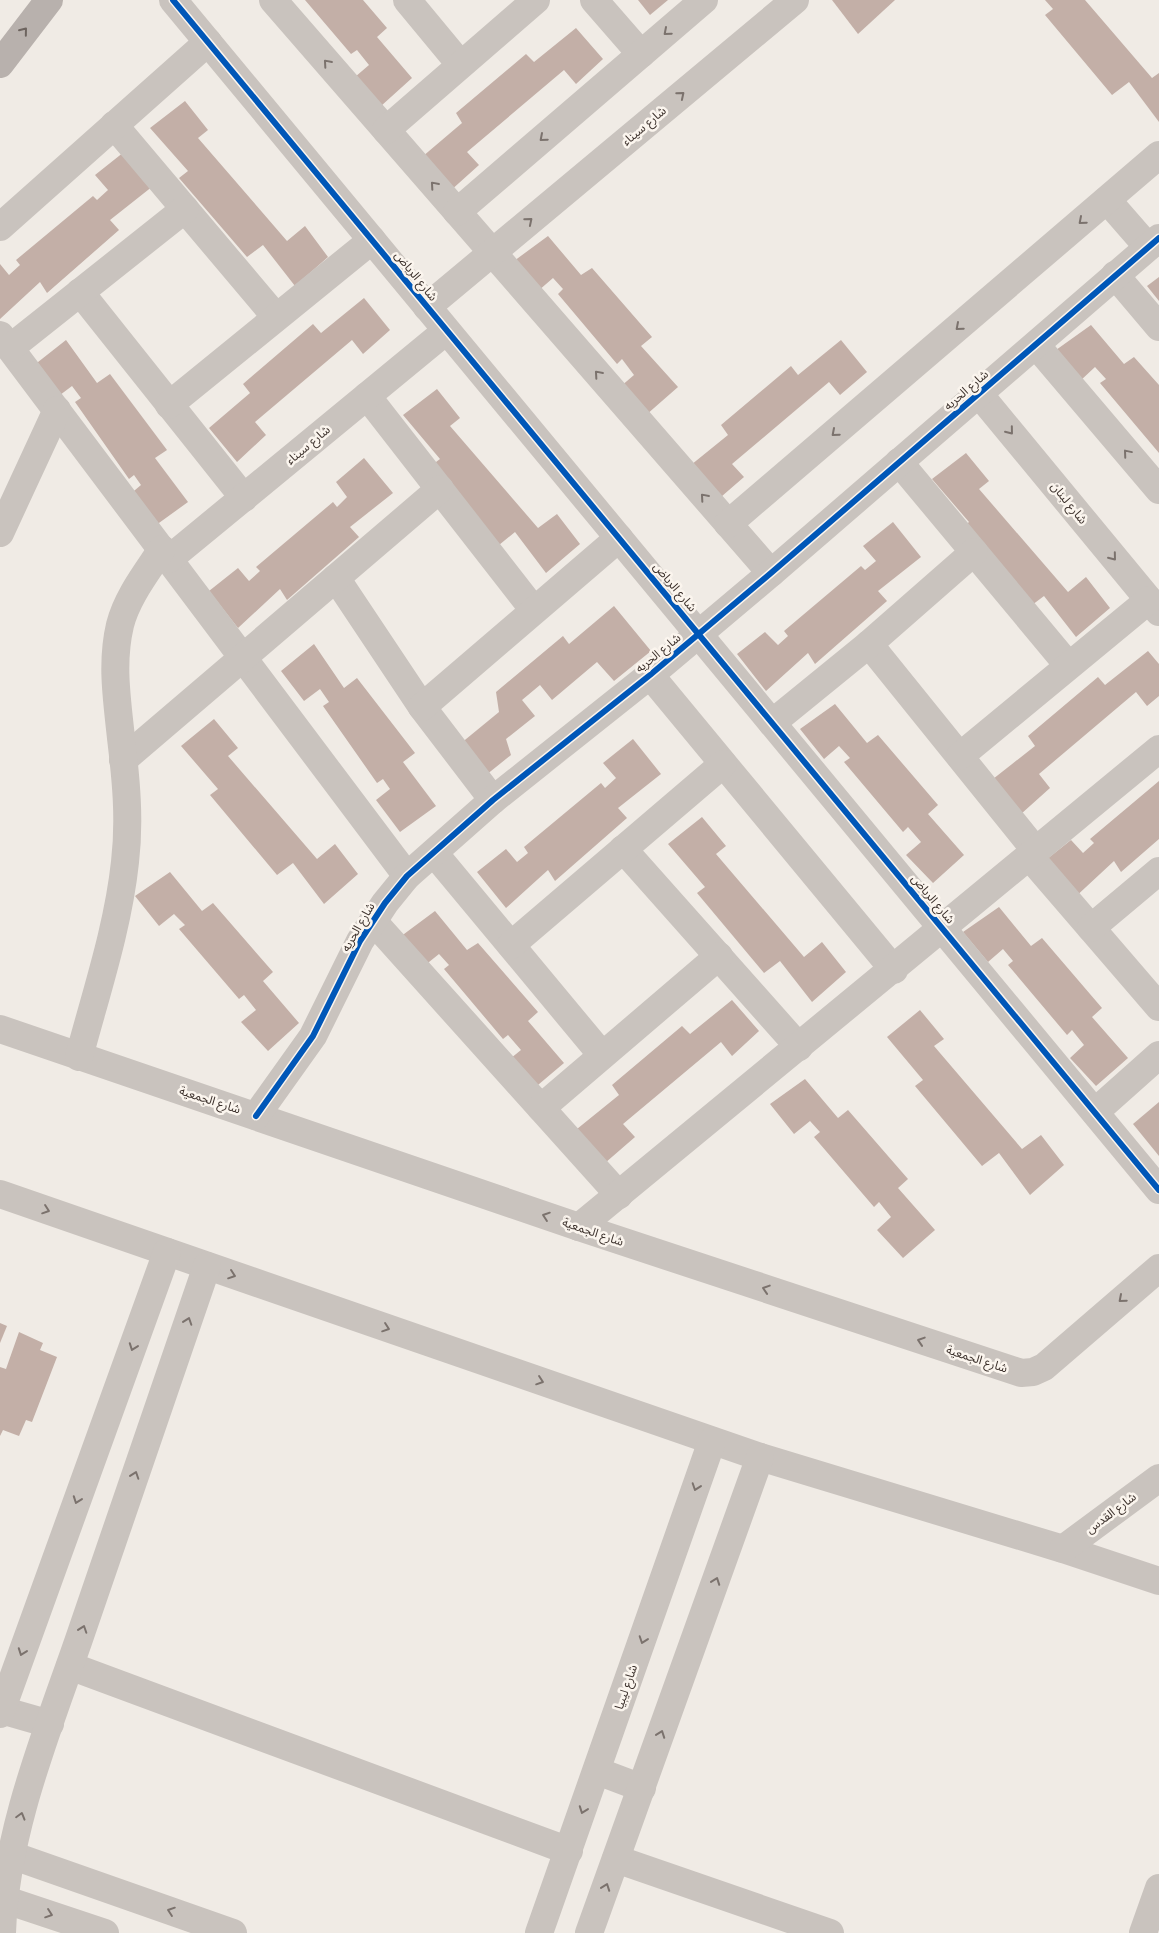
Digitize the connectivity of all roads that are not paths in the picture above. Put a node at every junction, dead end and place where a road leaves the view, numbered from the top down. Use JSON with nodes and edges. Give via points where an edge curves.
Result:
{"nodes":[{"id":1,"x":49,"y":0,"type":"edge"},
{"id":2,"x":173,"y":0,"type":"edge"},
{"id":3,"x":273,"y":0,"type":"edge"},
{"id":4,"x":406,"y":0,"type":"edge"},
{"id":5,"x":536,"y":0,"type":"edge"},
{"id":6,"x":594,"y":0,"type":"edge"},
{"id":7,"x":704,"y":0,"type":"edge"},
{"id":8,"x":795,"y":0,"type":"edge"},
{"id":9,"x":208,"y":42,"type":"junction"},
{"id":10,"x":641,"y":54,"type":"junction"},
{"id":11,"x":0,"y":64,"type":"edge"},
{"id":12,"x":460,"y":64,"type":"junction"},
{"id":13,"x":114,"y":125,"type":"junction"},
{"id":14,"x":386,"y":130,"type":"junction"},
{"id":15,"x":1159,"y":155,"type":"edge"},
{"id":16,"x":1107,"y":200,"type":"junction"},
{"id":17,"x":185,"y":209,"type":"junction"},
{"id":18,"x":457,"y":212,"type":"junction"},
{"id":19,"x":0,"y":227,"type":"edge"},
{"id":20,"x":372,"y":240,"type":"junction"},
{"id":21,"x":1154,"y":242,"type":"edge"},
{"id":22,"x":492,"y":252,"type":"junction"},
{"id":23,"x":1115,"y":275,"type":"junction"},
{"id":24,"x":80,"y":292,"type":"junction"},
{"id":25,"x":427,"y":307,"type":"junction"},
{"id":26,"x":276,"y":317,"type":"junction"},
{"id":27,"x":1159,"y":327,"type":"edge"},
{"id":28,"x":446,"y":331,"type":"junction"},
{"id":29,"x":5,"y":342,"type":"edge"},
{"id":30,"x":1036,"y":345,"type":"junction"},
{"id":31,"x":979,"y":394,"type":"junction"},
{"id":32,"x":367,"y":396,"type":"junction"},
{"id":33,"x":169,"y":404,"type":"junction"},
{"id":34,"x":57,"y":410,"type":"junction"},
{"id":35,"x":899,"y":462,"type":"junction"},
{"id":36,"x":440,"y":489,"type":"junction"},
{"id":37,"x":1159,"y":490,"type":"edge"},
{"id":38,"x":244,"y":498,"type":"junction"},
{"id":39,"x":728,"y":524,"type":"junction"},
{"id":40,"x":0,"y":533,"type":"edge"},
{"id":41,"x":619,"y":538,"type":"junction"},
{"id":42,"x":974,"y":552,"type":"junction"},
{"id":43,"x":165,"y":554,"type":"junction"},
{"id":44,"x":771,"y":573,"type":"junction"},
{"id":45,"x":336,"y":578,"type":"junction"},
{"id":46,"x":1154,"y":606,"type":"edge"},
{"id":47,"x":533,"y":609,"type":"junction"},
{"id":48,"x":699,"y":634,"type":"junction"},
{"id":49,"x":870,"y":644,"type":"junction"},
{"id":50,"x":243,"y":657,"type":"junction"},
{"id":51,"x":1068,"y":665,"type":"junction"},
{"id":52,"x":650,"y":675,"type":"junction"},
{"id":53,"x":422,"y":707,"type":"junction"},
{"id":54,"x":772,"y":723,"type":"junction"},
{"id":55,"x":1159,"y":749,"type":"edge"},
{"id":56,"x":960,"y":756,"type":"junction"},
{"id":57,"x":123,"y":760,"type":"junction"},
{"id":58,"x":723,"y":764,"type":"junction"},
{"id":59,"x":493,"y":800,"type":"junction"},
{"id":60,"x":623,"y":849,"type":"junction"},
{"id":61,"x":434,"y":853,"type":"junction"},
{"id":62,"x":1032,"y":854,"type":"junction"},
{"id":63,"x":1159,"y":871,"type":"edge"},
{"id":64,"x":407,"y":876,"type":"junction"},
{"id":65,"x":373,"y":921,"type":"junction"},
{"id":66,"x":1091,"y":928,"type":"junction"},
{"id":67,"x":943,"y":929,"type":"junction"},
{"id":68,"x":511,"y":945,"type":"junction"},
{"id":69,"x":719,"y":956,"type":"junction"},
{"id":70,"x":894,"y":970,"type":"junction"},
{"id":71,"x":1159,"y":1007,"type":"edge"},
{"id":72,"x":0,"y":1029,"type":"edge"},
{"id":73,"x":800,"y":1047,"type":"junction"},
{"id":74,"x":602,"y":1054,"type":"junction"},
{"id":75,"x":1159,"y":1055,"type":"edge"},
{"id":76,"x":79,"y":1057,"type":"junction"},
{"id":77,"x":541,"y":1108,"type":"junction"},
{"id":78,"x":1095,"y":1112,"type":"junction"},
{"id":79,"x":256,"y":1116,"type":"junction"},
{"id":80,"x":1159,"y":1190,"type":"edge"},
{"id":81,"x":0,"y":1194,"type":"edge"},
{"id":82,"x":619,"y":1195,"type":"junction"},
{"id":83,"x":579,"y":1227,"type":"junction"},
{"id":84,"x":167,"y":1252,"type":"junction"},
{"id":85,"x":207,"y":1266,"type":"junction"},
{"id":86,"x":1159,"y":1268,"type":"edge"},
{"id":87,"x":712,"y":1441,"type":"junction"},
{"id":88,"x":760,"y":1458,"type":"junction"},
{"id":89,"x":1159,"y":1478,"type":"edge"},
{"id":90,"x":1063,"y":1549,"type":"junction"},
{"id":91,"x":1159,"y":1582,"type":"edge"},
{"id":92,"x":70,"y":1666,"type":"junction"},
{"id":93,"x":1,"y":1712,"type":"edge"},
{"id":94,"x":50,"y":1724,"type":"junction"},
{"id":95,"x":597,"y":1771,"type":"junction"},
{"id":96,"x":642,"y":1788,"type":"junction"},
{"id":97,"x":568,"y":1851,"type":"junction"},
{"id":98,"x":11,"y":1855,"type":"junction"},
{"id":99,"x":616,"y":1859,"type":"junction"},
{"id":100,"x":1159,"y":1888,"type":"edge"},
{"id":101,"x":3,"y":1898,"type":"junction"},
{"id":102,"x":217,"y":1930,"type":"edge"},
{"id":103,"x":2,"y":1933,"type":"edge"},
{"id":104,"x":104,"y":1933,"type":"edge"},
{"id":105,"x":539,"y":1933,"type":"edge"},
{"id":106,"x":589,"y":1933,"type":"edge"},
{"id":107,"x":830,"y":1933,"type":"edge"},
{"id":108,"x":1143,"y":1933,"type":"edge"}],
"edges":[{"from":11,"to":1,"type":"main road","one_way":true},
{"from":2,"to":9,"type":"street","name":"شارع الرياض"},
{"from":14,"to":3,"type":"street","one_way":true},
{"from":4,"to":12,"type":"street"},
{"from":5,"to":12,"type":"street"},
{"from":6,"to":10,"type":"street"},
{"from":7,"to":10,"type":"street","one_way":true},
{"from":22,"to":8,"type":"street","name":"شارع سيناء","one_way":true},
{"from":9,"to":13,"type":"street"},
{"from":9,"to":20,"type":"street","name":"شارع الرياض"},
{"from":10,"to":18,"type":"street","one_way":true},
{"from":12,"to":14,"type":"street"},
{"from":13,"to":17,"type":"street"},
{"from":13,"to":19,"type":"street"},
{"from":18,"to":14,"type":"street","one_way":true},
{"from":15,"to":16,"type":"street"},
{"from":16,"to":21,"type":"street"},
{"from":16,"to":39,"type":"street","one_way":true},
{"from":17,"to":24,"type":"street"},
{"from":17,"to":26,"type":"street"},
{"from":18,"to":22,"type":"street"},
{"from":20,"to":25,"type":"street","name":"شارع الرياض"},
{"from":20,"to":26,"type":"street"},
{"from":21,"to":23,"type":"street","name":"شارع الحريه"},
{"from":22,"to":25,"type":"street","name":"شارع سيناء"},
{"from":39,"to":22,"type":"street","one_way":true},
{"from":23,"to":27,"type":"street"},
{"from":23,"to":30,"type":"street","name":"شارع الحريه"},
{"from":24,"to":29,"type":"street"},
{"from":24,"to":33,"type":"street"},
{"from":25,"to":28,"type":"street","name":"شارع الرياض"},
{"from":26,"to":33,"type":"street"},
{"from":28,"to":32,"type":"street","name":"شارع سيناء"},
{"from":28,"to":41,"type":"street","name":"شارع الرياض"},
{"from":29,"to":34,"type":"street"},
{"from":30,"to":31,"type":"street","name":"شارع الحريه"},
{"from":37,"to":30,"type":"street","one_way":true},
{"from":31,"to":35,"type":"street","name":"شارع الحريه"},
{"from":31,"to":46,"type":"street","name":"شارع لبنان","one_way":true},
{"from":32,"to":36,"type":"street"},
{"from":32,"to":38,"type":"street","name":"شارع سيناء"},
{"from":33,"to":38,"type":"street"},
{"from":34,"to":40,"type":"street"},
{"from":34,"to":43,"type":"street"},
{"from":35,"to":42,"type":"street"},
{"from":35,"to":44,"type":"street","name":"شارع الحريه"},
{"from":36,"to":45,"type":"street"},
{"from":36,"to":47,"type":"street"},
{"from":38,"to":43,"type":"street","name":"شارع سيناء"},
{"from":39,"to":44,"type":"street"},
{"from":41,"to":47,"type":"street"},
{"from":41,"to":48,"type":"street","name":"شارع الرياض"},
{"from":42,"to":49,"type":"street"},
{"from":42,"to":51,"type":"street"},
{"from":43,"to":50,"type":"street"},
{"from":43,"to":57,"type":"street","name":"شارع سيناء","via":[[133,594],[120,623],[115,653],[115,684]]},
{"from":44,"to":48,"type":"street","name":"شارع الحريه"},
{"from":45,"to":50,"type":"street"},
{"from":45,"to":53,"type":"street"},
{"from":46,"to":51,"type":"street"},
{"from":47,"to":53,"type":"street"},
{"from":48,"to":52,"type":"street","name":"شارع الحريه"},
{"from":48,"to":54,"type":"street","name":"شارع الرياض"},
{"from":49,"to":54,"type":"street"},
{"from":49,"to":56,"type":"street"},
{"from":50,"to":57,"type":"street"},
{"from":50,"to":64,"type":"street"},
{"from":51,"to":56,"type":"street"},
{"from":52,"to":58,"type":"street"},
{"from":52,"to":59,"type":"street","name":"شارع الحريه"},
{"from":53,"to":59,"type":"street"},
{"from":54,"to":67,"type":"street","name":"شارع الرياض"},
{"from":55,"to":62,"type":"street"},
{"from":56,"to":62,"type":"street"},
{"from":57,"to":76,"type":"street","name":"شارع سيناء","via":[[127,797],[125,862],[114,926]]},
{"from":58,"to":60,"type":"street"},
{"from":58,"to":70,"type":"street"},
{"from":59,"to":61,"type":"street","name":"شارع الحريه"},
{"from":60,"to":68,"type":"street"},
{"from":60,"to":69,"type":"street"},
{"from":61,"to":64,"type":"street","name":"شارع الحريه"},
{"from":61,"to":68,"type":"street"},
{"from":62,"to":66,"type":"street"},
{"from":62,"to":67,"type":"street"},
{"from":63,"to":66,"type":"street"},
{"from":64,"to":65,"type":"street","name":"شارع الحريه"},
{"from":65,"to":77,"type":"street"},
{"from":65,"to":79,"type":"street","name":"شارع الحريه","via":[[313,1036]]},
{"from":66,"to":71,"type":"street"},
{"from":67,"to":70,"type":"street"},
{"from":67,"to":78,"type":"street","name":"شارع الرياض"},
{"from":68,"to":74,"type":"street"},
{"from":69,"to":73,"type":"street"},
{"from":69,"to":74,"type":"street"},
{"from":70,"to":73,"type":"street"},
{"from":72,"to":76,"type":"street","name":"شارع الجمعية"},
{"from":73,"to":82,"type":"street"},
{"from":74,"to":77,"type":"street"},
{"from":75,"to":78,"type":"street"},
{"from":76,"to":79,"type":"street","name":"شارع الجمعية"},
{"from":77,"to":82,"type":"street"},
{"from":78,"to":80,"type":"street","name":"شارع الرياض"},
{"from":83,"to":79,"type":"street","name":"شارع الجمعية","one_way":true},
{"from":81,"to":84,"type":"street","one_way":true},
{"from":82,"to":83,"type":"street"},
{"from":86,"to":83,"type":"street","name":"شارع الجمعية","one_way":true,"via":[[1044,1366],[1033,1372],[1021,1373]]},
{"from":84,"to":85,"type":"street"},
{"from":84,"to":93,"type":"street","one_way":true},
{"from":85,"to":87,"type":"street","one_way":true},
{"from":92,"to":85,"type":"street","one_way":true},
{"from":87,"to":88,"type":"street"},
{"from":87,"to":95,"type":"street","name":"شارع ليبيا","one_way":true},
{"from":88,"to":90,"type":"street"},
{"from":96,"to":88,"type":"street","one_way":true},
{"from":89,"to":90,"type":"street","name":"شارع القدس"},
{"from":90,"to":91,"type":"street"},
{"from":92,"to":94,"type":"street"},
{"from":92,"to":97,"type":"street"},
{"from":93,"to":94,"type":"street"},
{"from":98,"to":94,"type":"street","one_way":true},
{"from":95,"to":96,"type":"street"},
{"from":95,"to":97,"type":"street","name":"شارع ليبيا","one_way":true},
{"from":96,"to":99,"type":"street"},
{"from":97,"to":105,"type":"street","name":"شارع ليبيا"},
{"from":98,"to":101,"type":"street"},
{"from":102,"to":98,"type":"street","one_way":true},
{"from":106,"to":99,"type":"street","one_way":true},
{"from":99,"to":107,"type":"street"},
{"from":100,"to":108,"type":"street"},
{"from":101,"to":103,"type":"street"},
{"from":101,"to":104,"type":"street","one_way":true}]}
